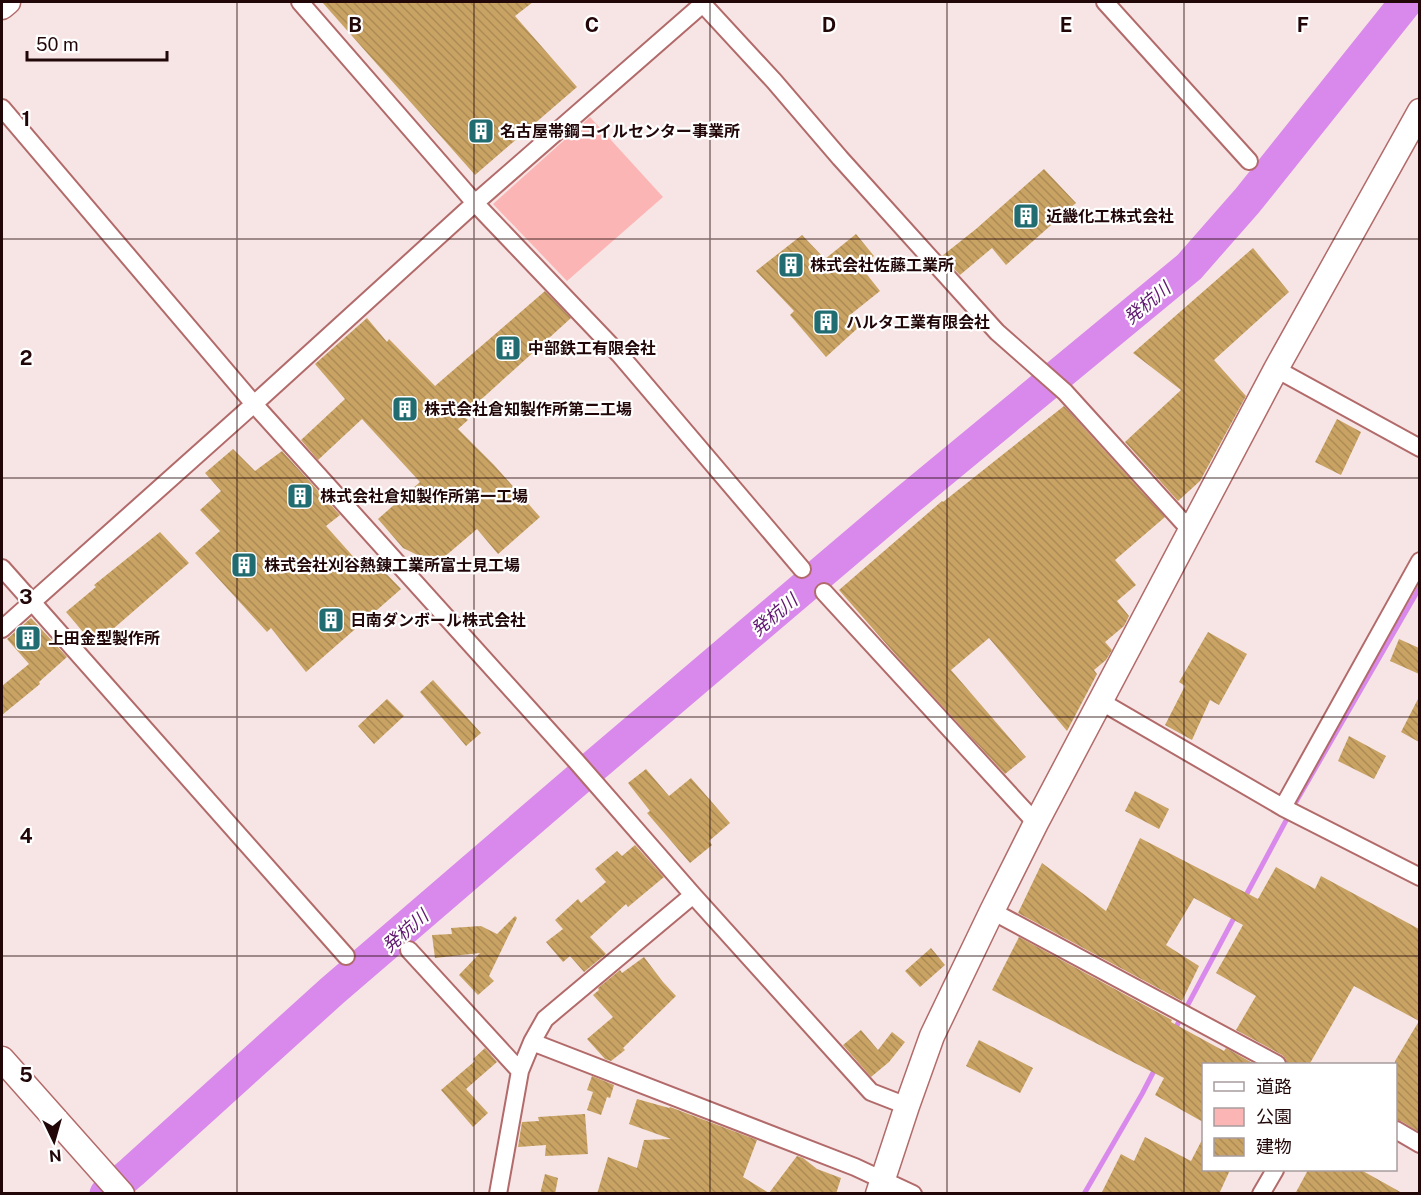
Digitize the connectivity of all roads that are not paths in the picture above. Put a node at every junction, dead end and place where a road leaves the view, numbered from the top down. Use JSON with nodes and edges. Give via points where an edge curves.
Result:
{"nodes":[{"id":1,"x":8,"y":2,"type":"edge"},
{"id":2,"x":300,"y":2,"type":"edge"},
{"id":3,"x":703,"y":2,"type":"edge"},
{"id":4,"x":1105,"y":2,"type":"edge"},
{"id":5,"x":2,"y":7,"type":"edge"},
{"id":6,"x":2,"y":108,"type":"edge"},
{"id":7,"x":1419,"y":111,"type":"edge"},
{"id":8,"x":1249,"y":161,"type":"dead end"},
{"id":9,"x":475,"y":203,"type":"junction"},
{"id":10,"x":1276,"y":369,"type":"junction"},
{"id":11,"x":254,"y":404,"type":"junction"},
{"id":12,"x":1419,"y":448,"type":"edge"},
{"id":13,"x":1191,"y":531,"type":"junction"},
{"id":14,"x":1419,"y":561,"type":"edge"},
{"id":15,"x":2,"y":568,"type":"edge"},
{"id":16,"x":802,"y":569,"type":"dead end"},
{"id":17,"x":824,"y":592,"type":"dead end"},
{"id":18,"x":31,"y":602,"type":"junction"},
{"id":19,"x":2,"y":629,"type":"edge"},
{"id":20,"x":1100,"y":701,"type":"junction"},
{"id":21,"x":1289,"y":810,"type":"junction"},
{"id":22,"x":1036,"y":823,"type":"junction"},
{"id":23,"x":1419,"y":877,"type":"edge"},
{"id":24,"x":693,"y":895,"type":"junction"},
{"id":25,"x":992,"y":911,"type":"junction"},
{"id":26,"x":409,"y":950,"type":"dead end"},
{"id":27,"x":346,"y":956,"type":"dead end"},
{"id":28,"x":532,"y":1042,"type":"junction"},
{"id":29,"x":2,"y":1059,"type":"edge"},
{"id":30,"x":1273,"y":1063,"type":"edge"},
{"id":31,"x":520,"y":1071,"type":"junction"},
{"id":32,"x":907,"y":1106,"type":"junction"},
{"id":33,"x":1397,"y":1131,"type":"edge"},
{"id":34,"x":1419,"y":1144,"type":"edge"},
{"id":35,"x":1274,"y":1171,"type":"edge"},
{"id":36,"x":881,"y":1187,"type":"edge"},
{"id":37,"x":122,"y":1194,"type":"edge"},
{"id":38,"x":498,"y":1194,"type":"edge"},
{"id":39,"x":913,"y":1194,"type":"edge"},
{"id":40,"x":1261,"y":1194,"type":"edge"}],
"edges":[{"from":1,"to":5,"type":"street"},
{"from":2,"to":9,"type":"street"},
{"from":3,"to":9,"type":"street"},
{"from":3,"to":13,"type":"street","via":[[997,332],[1065,392]]},
{"from":4,"to":8,"type":"street"},
{"from":6,"to":11,"type":"street"},
{"from":7,"to":10,"type":"street"},
{"from":9,"to":11,"type":"street"},
{"from":9,"to":16,"type":"street","via":[[620,355]]},
{"from":10,"to":12,"type":"street"},
{"from":10,"to":13,"type":"street"},
{"from":11,"to":18,"type":"street"},
{"from":11,"to":24,"type":"street"},
{"from":13,"to":20,"type":"street"},
{"from":14,"to":21,"type":"street"},
{"from":15,"to":18,"type":"street"},
{"from":17,"to":22,"type":"street"},
{"from":18,"to":19,"type":"street"},
{"from":18,"to":27,"type":"street"},
{"from":20,"to":21,"type":"street"},
{"from":20,"to":22,"type":"street"},
{"from":21,"to":23,"type":"street"},
{"from":22,"to":25,"type":"street"},
{"from":24,"to":28,"type":"street","via":[[545,1019]]},
{"from":24,"to":32,"type":"street","via":[[871,1092]]},
{"from":25,"to":30,"type":"street"},
{"from":25,"to":32,"type":"street","via":[[933,1036]]},
{"from":26,"to":31,"type":"street"},
{"from":28,"to":31,"type":"street"},
{"from":28,"to":36,"type":"street","via":[[855,1167]]},
{"from":29,"to":37,"type":"street"},
{"from":31,"to":38,"type":"street"},
{"from":32,"to":36,"type":"street"},
{"from":33,"to":34,"type":"street"},
{"from":35,"to":40,"type":"street"},
{"from":36,"to":39,"type":"street"}]}
